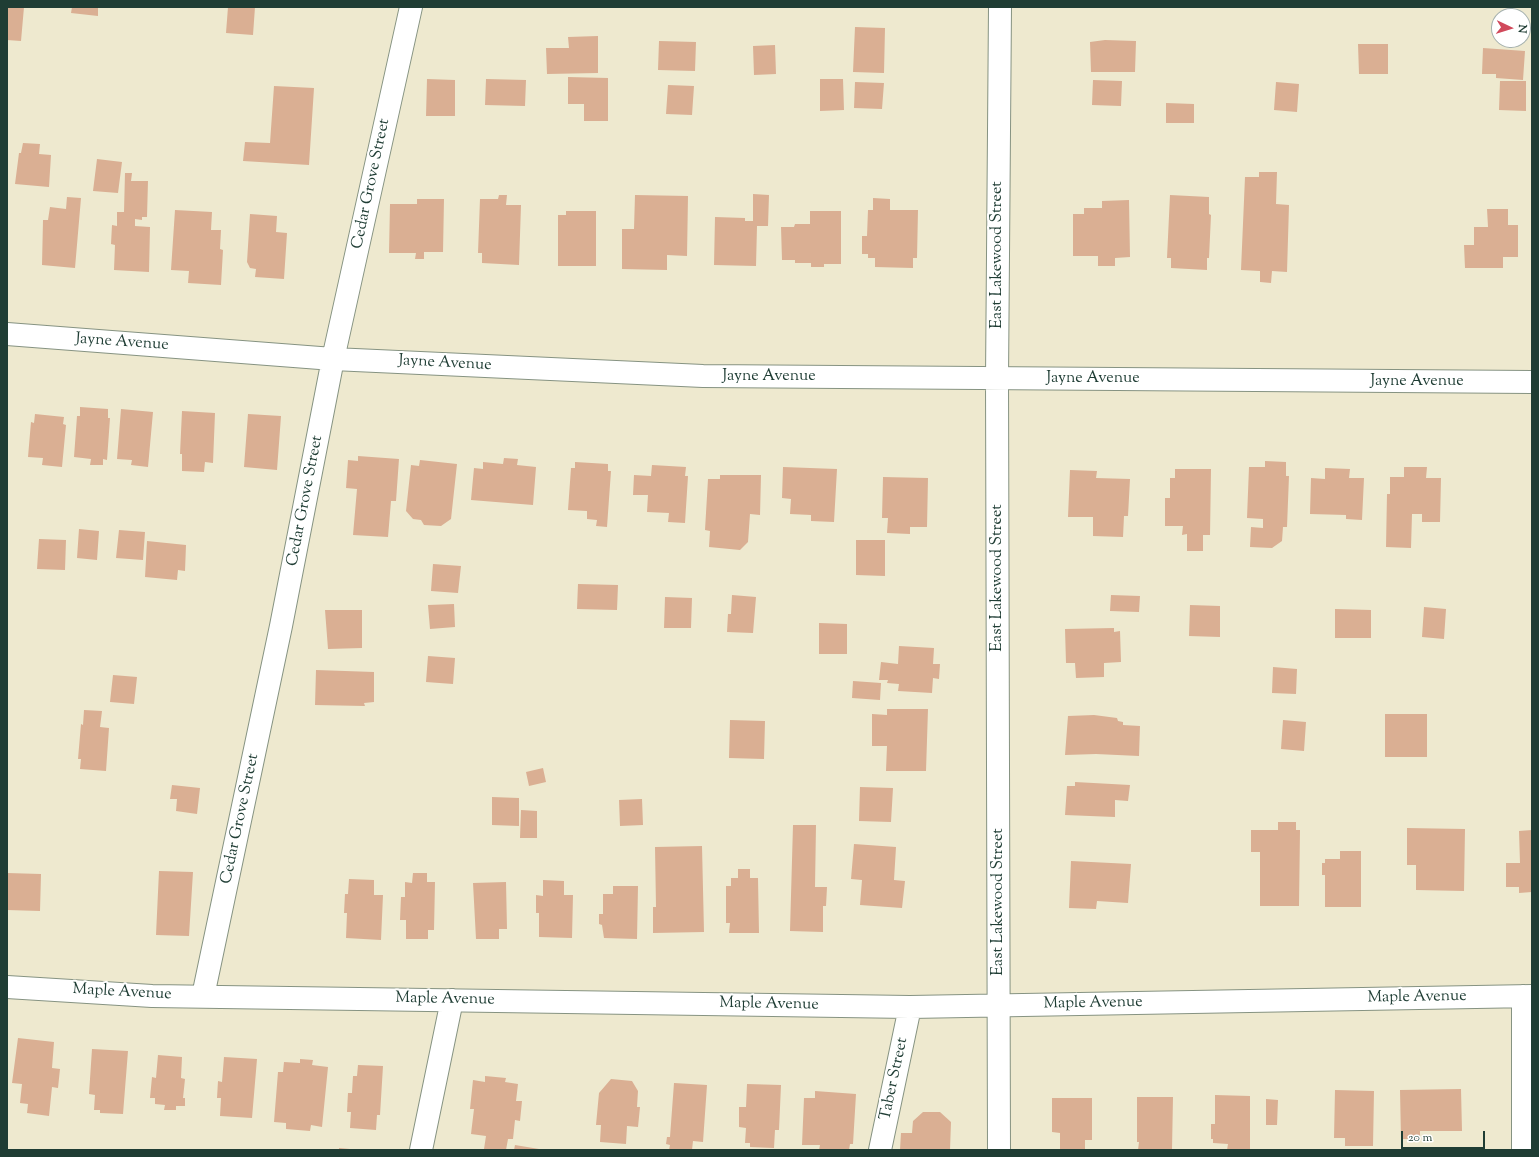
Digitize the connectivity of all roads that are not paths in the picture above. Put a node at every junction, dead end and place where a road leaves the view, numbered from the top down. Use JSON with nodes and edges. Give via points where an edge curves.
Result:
{"nodes":[{"id":1,"x":411,"y":7,"type":"edge"},
{"id":2,"x":1000,"y":7,"type":"edge"},
{"id":3,"x":7,"y":334,"type":"edge"},
{"id":4,"x":334,"y":359,"type":"junction"},
{"id":5,"x":997,"y":378,"type":"junction"},
{"id":6,"x":1532,"y":382,"type":"edge"},
{"id":7,"x":7,"y":987,"type":"edge"},
{"id":8,"x":203,"y":996,"type":"junction"},
{"id":9,"x":1528,"y":996,"type":"edge"},
{"id":10,"x":452,"y":1000,"type":"junction"},
{"id":11,"x":1000,"y":1006,"type":"junction"},
{"id":12,"x":910,"y":1007,"type":"junction"},
{"id":13,"x":421,"y":1150,"type":"edge"},
{"id":14,"x":880,"y":1150,"type":"edge"},
{"id":15,"x":1000,"y":1150,"type":"edge"},
{"id":16,"x":1523,"y":1150,"type":"edge"}],
"edges":[{"from":1,"to":4,"type":"street","name":"Cedar Grove Street"},
{"from":2,"to":5,"type":"street","name":"East Lakewood Street"},
{"from":3,"to":4,"type":"street","name":"Jayne Avenue"},
{"from":4,"to":5,"type":"street","name":"Jayne Avenue","via":[[703,376]]},
{"from":4,"to":8,"type":"street","name":"Cedar Grove Street"},
{"from":5,"to":6,"type":"street","name":"Jayne Avenue"},
{"from":5,"to":11,"type":"street","name":"East Lakewood Street"},
{"from":7,"to":8,"type":"street","name":"Maple Avenue","via":[[152,996]]},
{"from":8,"to":10,"type":"street","name":"Maple Avenue"},
{"from":9,"to":11,"type":"street","name":"Maple Avenue"},
{"from":9,"to":16,"type":"street"},
{"from":10,"to":12,"type":"street","name":"Maple Avenue"},
{"from":10,"to":13,"type":"street"},
{"from":11,"to":12,"type":"street","name":"Maple Avenue"},
{"from":11,"to":15,"type":"street","name":"East Lakewood Street"},
{"from":12,"to":14,"type":"street","name":"Taber Street"}]}
